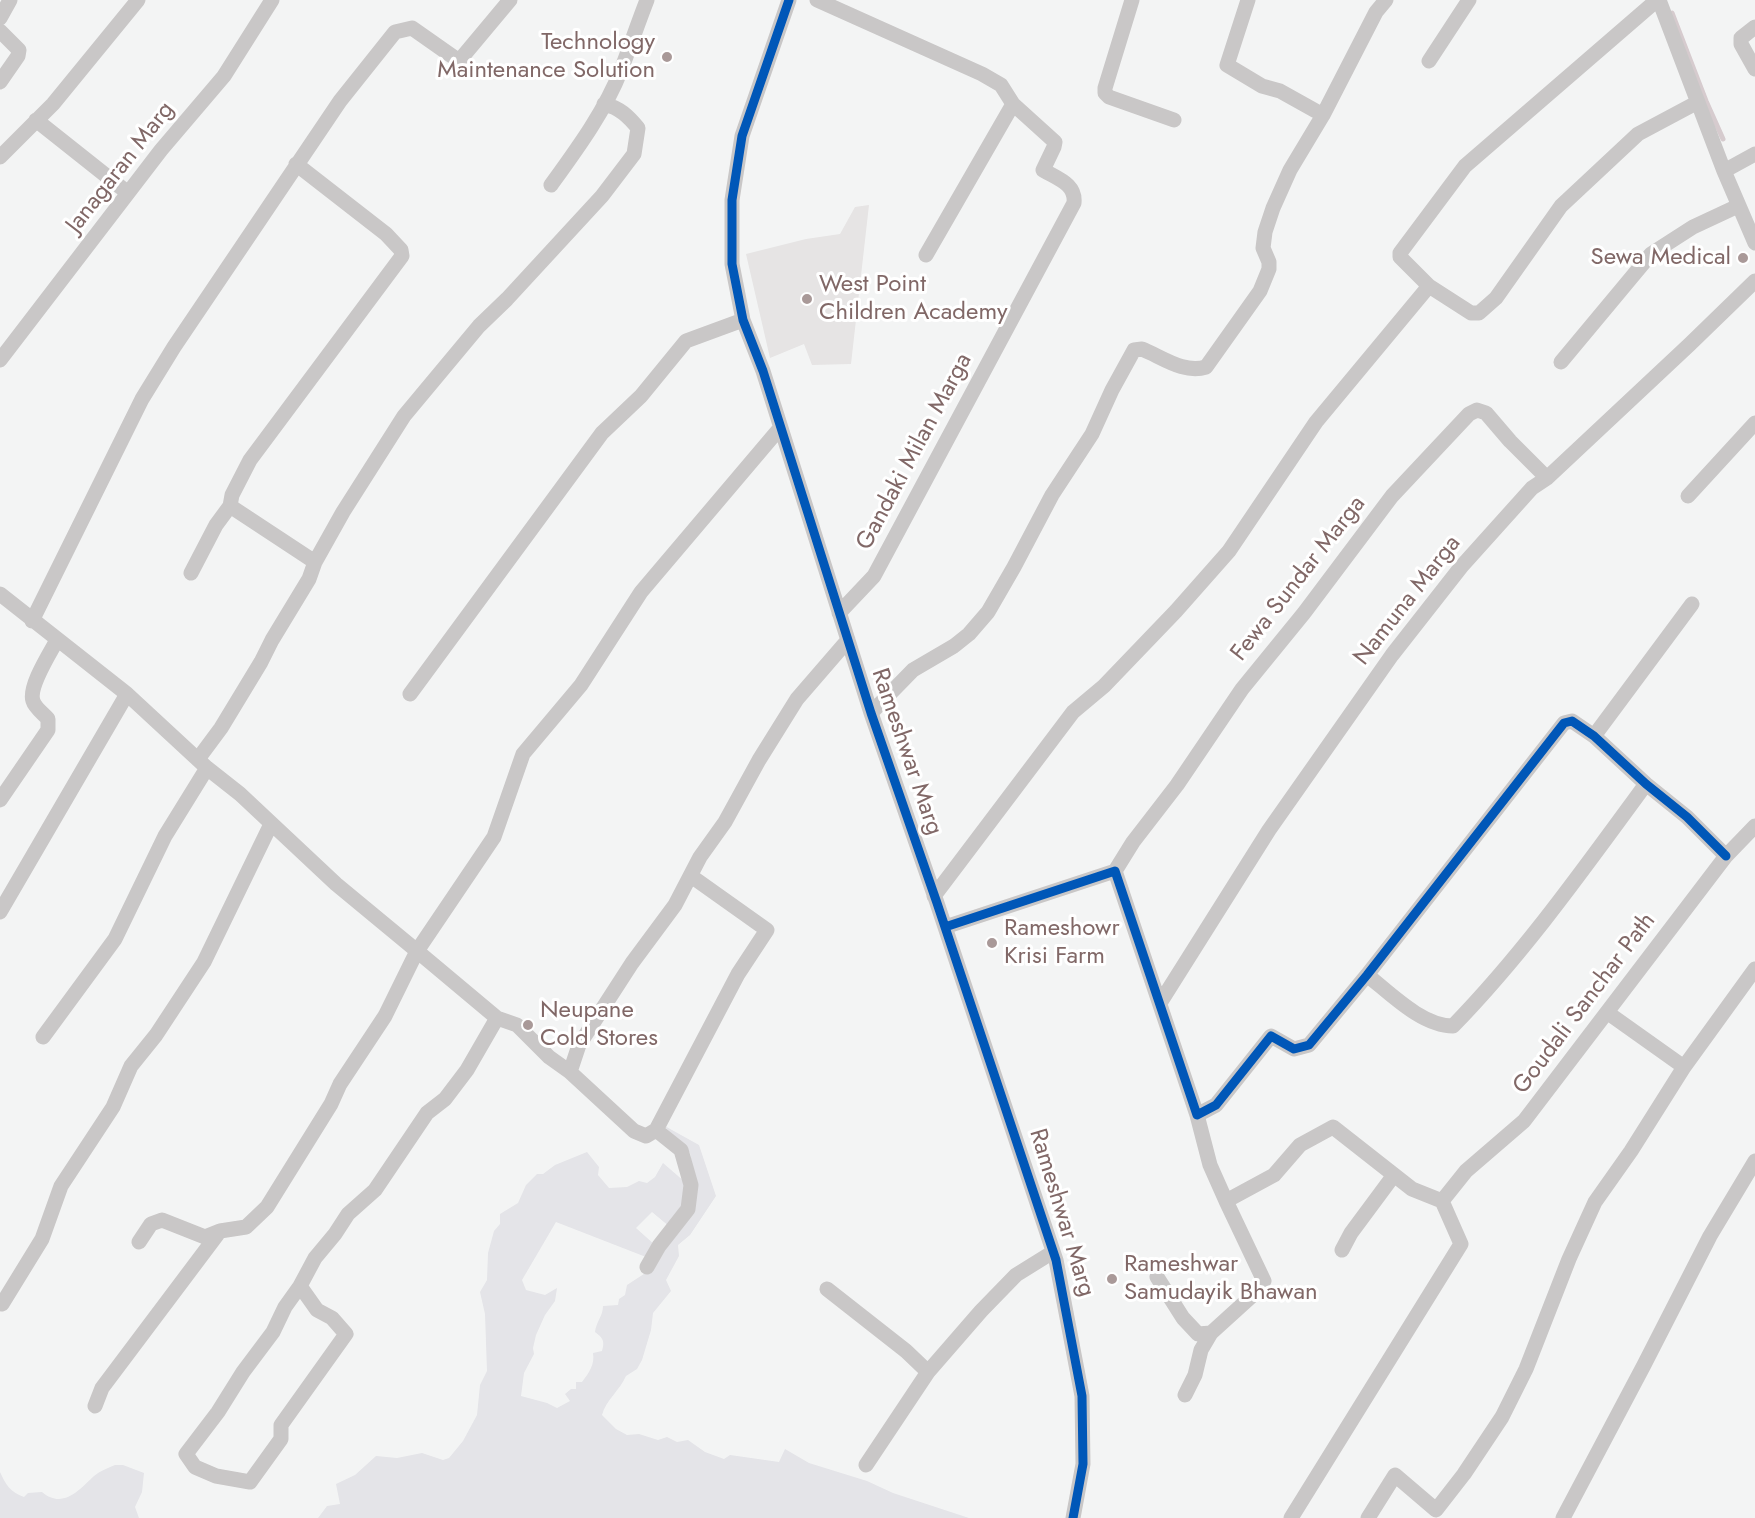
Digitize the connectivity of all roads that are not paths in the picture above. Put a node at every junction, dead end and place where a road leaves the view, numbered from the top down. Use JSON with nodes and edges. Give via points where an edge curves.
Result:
{"nodes":[{"id":1,"x":10,"y":0,"type":"edge"},
{"id":2,"x":138,"y":0,"type":"edge"},
{"id":3,"x":272,"y":0,"type":"edge"},
{"id":4,"x":510,"y":0,"type":"edge"},
{"id":5,"x":647,"y":0,"type":"edge"},
{"id":6,"x":789,"y":0,"type":"edge"},
{"id":7,"x":817,"y":0,"type":"edge"},
{"id":8,"x":1132,"y":0,"type":"edge"},
{"id":9,"x":1248,"y":0,"type":"edge"},
{"id":10,"x":1386,"y":0,"type":"edge"},
{"id":11,"x":1468,"y":0,"type":"edge"},
{"id":12,"x":1658,"y":0,"type":"edge"},
{"id":13,"x":0,"y":18,"type":"edge"},
{"id":14,"x":1755,"y":27,"type":"edge"},
{"id":15,"x":0,"y":31,"type":"edge"},
{"id":16,"x":1429,"y":61,"type":"dead end"},
{"id":17,"x":1755,"y":69,"type":"edge"},
{"id":18,"x":0,"y":82,"type":"edge"},
{"id":19,"x":1698,"y":102,"type":"junction"},
{"id":20,"x":604,"y":104,"type":"junction"},
{"id":21,"x":1013,"y":104,"type":"junction"},
{"id":22,"x":1323,"y":115,"type":"junction"},
{"id":23,"x":36,"y":120,"type":"junction"},
{"id":24,"x":1174,"y":120,"type":"dead end"},
{"id":25,"x":1755,"y":154,"type":"edge"},
{"id":26,"x":0,"y":158,"type":"edge"},
{"id":27,"x":296,"y":164,"type":"junction"},
{"id":28,"x":1724,"y":171,"type":"junction"},
{"id":29,"x":551,"y":184,"type":"dead end"},
{"id":30,"x":128,"y":193,"type":"junction"},
{"id":31,"x":1738,"y":206,"type":"junction"},
{"id":32,"x":1755,"y":243,"type":"edge"},
{"id":33,"x":926,"y":255,"type":"dead end"},
{"id":34,"x":1755,"y":280,"type":"edge"},
{"id":35,"x":1429,"y":286,"type":"junction"},
{"id":36,"x":743,"y":320,"type":"junction"},
{"id":37,"x":0,"y":360,"type":"edge"},
{"id":38,"x":1561,"y":362,"type":"dead end"},
{"id":39,"x":1755,"y":423,"type":"edge"},
{"id":40,"x":780,"y":428,"type":"junction"},
{"id":41,"x":1547,"y":478,"type":"junction"},
{"id":42,"x":1688,"y":496,"type":"dead end"},
{"id":43,"x":230,"y":506,"type":"junction"},
{"id":44,"x":315,"y":562,"type":"junction"},
{"id":45,"x":190,"y":573,"type":"dead end"},
{"id":46,"x":0,"y":594,"type":"edge"},
{"id":47,"x":1692,"y":604,"type":"dead end"},
{"id":48,"x":839,"y":613,"type":"junction"},
{"id":49,"x":32,"y":621,"type":"junction"},
{"id":50,"x":57,"y":640,"type":"junction"},
{"id":51,"x":848,"y":640,"type":"junction"},
{"id":52,"x":410,"y":693,"type":"dead end"},
{"id":53,"x":127,"y":694,"type":"junction"},
{"id":54,"x":871,"y":713,"type":"junction"},
{"id":55,"x":1594,"y":735,"type":"junction"},
{"id":56,"x":203,"y":763,"type":"junction"},
{"id":57,"x":1646,"y":784,"type":"junction"},
{"id":58,"x":0,"y":800,"type":"edge"},
{"id":59,"x":271,"y":824,"type":"junction"},
{"id":60,"x":1755,"y":826,"type":"edge"},
{"id":61,"x":1726,"y":856,"type":"junction"},
{"id":62,"x":1115,"y":871,"type":"junction"},
{"id":63,"x":692,"y":876,"type":"junction"},
{"id":64,"x":934,"y":896,"type":"junction"},
{"id":65,"x":0,"y":912,"type":"edge"},
{"id":66,"x":945,"y":927,"type":"junction"},
{"id":67,"x":417,"y":951,"type":"junction"},
{"id":68,"x":1755,"y":969,"type":"edge"},
{"id":69,"x":1367,"y":975,"type":"junction"},
{"id":70,"x":1160,"y":1003,"type":"junction"},
{"id":71,"x":1608,"y":1012,"type":"junction"},
{"id":72,"x":497,"y":1018,"type":"junction"},
{"id":73,"x":43,"y":1037,"type":"dead end"},
{"id":74,"x":1684,"y":1067,"type":"junction"},
{"id":75,"x":570,"y":1072,"type":"junction"},
{"id":76,"x":1197,"y":1115,"type":"junction"},
{"id":77,"x":656,"y":1130,"type":"junction"},
{"id":78,"x":1755,"y":1161,"type":"edge"},
{"id":79,"x":1394,"y":1175,"type":"junction"},
{"id":80,"x":1226,"y":1201,"type":"junction"},
{"id":81,"x":1442,"y":1201,"type":"junction"},
{"id":82,"x":220,"y":1232,"type":"junction"},
{"id":83,"x":139,"y":1242,"type":"dead end"},
{"id":84,"x":1342,"y":1250,"type":"dead end"},
{"id":85,"x":1053,"y":1252,"type":"junction"},
{"id":86,"x":648,"y":1267,"type":"dead end"},
{"id":87,"x":1157,"y":1277,"type":"dead end"},
{"id":88,"x":300,"y":1286,"type":"junction"},
{"id":89,"x":826,"y":1289,"type":"dead end"},
{"id":90,"x":2,"y":1304,"type":"dead end"},
{"id":91,"x":1211,"y":1333,"type":"junction"},
{"id":92,"x":928,"y":1372,"type":"junction"},
{"id":93,"x":1185,"y":1395,"type":"dead end"},
{"id":94,"x":95,"y":1406,"type":"dead end"},
{"id":95,"x":866,"y":1465,"type":"dead end"},
{"id":96,"x":1072,"y":1518,"type":"edge"},
{"id":97,"x":1291,"y":1518,"type":"edge"},
{"id":98,"x":1368,"y":1518,"type":"edge"},
{"id":99,"x":1563,"y":1518,"type":"edge"}],
"edges":[{"from":1,"to":13,"type":"street"},
{"from":2,"to":23,"type":"street"},
{"from":3,"to":30,"type":"street","name":"Janagaran Marg","via":[[224,76]]},
{"from":4,"to":27,"type":"street","via":[[459,61],[412,28],[395,32]]},
{"from":5,"to":20,"type":"street","via":[[621,71]]},
{"from":6,"to":36,"type":"street","name":"Rameshwar Marg","via":[[742,136],[732,200],[732,264]]},
{"from":7,"to":21,"type":"street","name":"Gandaki Milan Marga","via":[[982,74],[1001,85]]},
{"from":8,"to":24,"type":"street","via":[[1105,93],[1109,98]]},
{"from":9,"to":22,"type":"street","via":[[1228,67]]},
{"from":10,"to":22,"type":"street"},
{"from":11,"to":16,"type":"street"},
{"from":12,"to":19,"type":"street"},
{"from":12,"to":35,"type":"street","via":[[1466,166],[1451,184],[1400,253]]},
{"from":14,"to":17,"type":"street","via":[[1741,38],[1741,44]]},
{"from":15,"to":18,"type":"street","via":[[19,50]]},
{"from":19,"to":28,"type":"street"},
{"from":19,"to":35,"type":"street","via":[[1638,134],[1561,206],[1496,298],[1479,314],[1471,313]]},
{"from":20,"to":29,"type":"street"},
{"from":20,"to":44,"type":"street","via":[[626,114],[638,128],[634,154],[594,204],[478,326],[404,416]]},
{"from":21,"to":33,"type":"street"},
{"from":21,"to":48,"type":"street","name":"Gandaki Milan Marga","via":[[1055,142],[1043,170],[1072,188],[1074,203],[874,576]]},
{"from":22,"to":54,"type":"street","via":[[1290,170],[1273,208],[1263,248],[1269,269],[1260,291],[1206,367],[1185,368],[1142,349],[1134,350],[1092,434],[1052,495],[988,612],[954,646],[913,670]]},
{"from":23,"to":26,"type":"street"},
{"from":23,"to":30,"type":"street"},
{"from":25,"to":28,"type":"street"},
{"from":27,"to":43,"type":"street","via":[[386,234],[402,250],[402,256],[250,460]]},
{"from":27,"to":49,"type":"street","via":[[142,399]]},
{"from":28,"to":31,"type":"street"},
{"from":30,"to":37,"type":"street","name":"Janagaran Marg"},
{"from":31,"to":32,"type":"street"},
{"from":31,"to":38,"type":"street","via":[[1693,226],[1651,254]]},
{"from":34,"to":41,"type":"street","name":"Namuna Marga"},
{"from":35,"to":64,"type":"street","via":[[1316,422],[1229,551],[1104,686],[1073,712]]},
{"from":36,"to":40,"type":"street","name":"Rameshwar Marg"},
{"from":36,"to":52,"type":"street","via":[[686,342],[641,396],[602,433]]},
{"from":39,"to":42,"type":"street"},
{"from":40,"to":48,"type":"street","name":"Rameshwar Marg"},
{"from":40,"to":67,"type":"street","via":[[641,592],[581,685],[523,754],[494,837]]},
{"from":41,"to":62,"type":"street","name":"Fewa Sundar Marga","via":[[1486,412],[1468,414],[1392,496],[1242,689]]},
{"from":41,"to":70,"type":"street","name":"Namuna Marga","via":[[1532,488],[1461,567],[1392,655],[1269,830]]},
{"from":43,"to":44,"type":"street"},
{"from":43,"to":45,"type":"street"},
{"from":44,"to":56,"type":"street","via":[[309,579]]},
{"from":46,"to":49,"type":"street"},
{"from":47,"to":55,"type":"street"},
{"from":48,"to":51,"type":"street","name":"Rameshwar Marg"},
{"from":49,"to":50,"type":"street"},
{"from":50,"to":53,"type":"street"},
{"from":50,"to":58,"type":"street","via":[[32,696],[48,719],[47,733]]},
{"from":51,"to":54,"type":"street","name":"Rameshwar Marg"},
{"from":51,"to":63,"type":"street","via":[[797,699]]},
{"from":53,"to":56,"type":"street"},
{"from":53,"to":65,"type":"street"},
{"from":54,"to":64,"type":"street","name":"Rameshwar Marg"},
{"from":55,"to":57,"type":"street"},
{"from":55,"to":69,"type":"street","via":[[1572,721],[1564,723]]},
{"from":56,"to":59,"type":"street"},
{"from":56,"to":73,"type":"street","via":[[115,939]]},
{"from":57,"to":61,"type":"street"},
{"from":57,"to":69,"type":"street","via":[[1568,890],[1487,991],[1453,1026],[1425,1020]]},
{"from":59,"to":67,"type":"street"},
{"from":59,"to":90,"type":"street","via":[[204,962],[131,1066],[113,1107],[61,1186],[42,1239]]},
{"from":60,"to":61,"type":"street","name":"Goudali Sanchar Path"},
{"from":61,"to":71,"type":"street","name":"Goudali Sanchar Path"},
{"from":62,"to":66,"type":"street"},
{"from":62,"to":70,"type":"street"},
{"from":63,"to":75,"type":"street","via":[[579,1046]]},
{"from":63,"to":77,"type":"street","via":[[767,930],[738,974]]},
{"from":64,"to":66,"type":"street","name":"Rameshwar Marg"},
{"from":66,"to":85,"type":"street","name":"Rameshwar Marg"},
{"from":67,"to":72,"type":"street"},
{"from":67,"to":82,"type":"street","via":[[385,1016],[267,1206],[246,1227]]},
{"from":68,"to":74,"type":"street"},
{"from":69,"to":76,"type":"street","via":[[1309,1045],[1294,1049],[1271,1036],[1216,1105]]},
{"from":70,"to":76,"type":"street"},
{"from":71,"to":74,"type":"street"},
{"from":71,"to":81,"type":"street","name":"Goudali Sanchar Path","via":[[1524,1121],[1466,1171]]},
{"from":72,"to":75,"type":"street","via":[[517,1025]]},
{"from":72,"to":88,"type":"street","via":[[467,1070],[445,1099],[427,1113],[375,1190],[348,1214],[315,1258]]},
{"from":74,"to":98,"type":"street","via":[[1595,1202],[1526,1369],[1502,1417],[1464,1474],[1436,1510],[1395,1475]]},
{"from":75,"to":77,"type":"street","via":[[634,1131],[646,1136]]},
{"from":76,"to":80,"type":"street","via":[[1210,1165]]},
{"from":77,"to":86,"type":"street","via":[[681,1150],[691,1185],[688,1209]]},
{"from":78,"to":99,"type":"street","via":[[1710,1236]]},
{"from":79,"to":80,"type":"street","via":[[1333,1127],[1300,1145],[1274,1175]]},
{"from":79,"to":81,"type":"street","via":[[1412,1189]]},
{"from":79,"to":84,"type":"street"},
{"from":80,"to":91,"type":"street","via":[[1264,1281]]},
{"from":81,"to":97,"type":"street","via":[[1461,1244]]},
{"from":82,"to":83,"type":"street","via":[[205,1237],[162,1220],[151,1224]]},
{"from":82,"to":94,"type":"street","via":[[102,1388]]},
{"from":85,"to":92,"type":"street","via":[[1016,1275]]},
{"from":85,"to":96,"type":"street","name":"Rameshwar Marg","via":[[1082,1396],[1083,1464]]},
{"from":87,"to":91,"type":"street","via":[[1198,1334]]},
{"from":88,"to":88,"type":"street","via":[[273,1332],[186,1454],[195,1467],[216,1476],[250,1482],[281,1439],[281,1425],[345,1334],[332,1318],[317,1310]]},
{"from":89,"to":92,"type":"street"},
{"from":91,"to":93,"type":"street"},
{"from":92,"to":95,"type":"street"}]}
